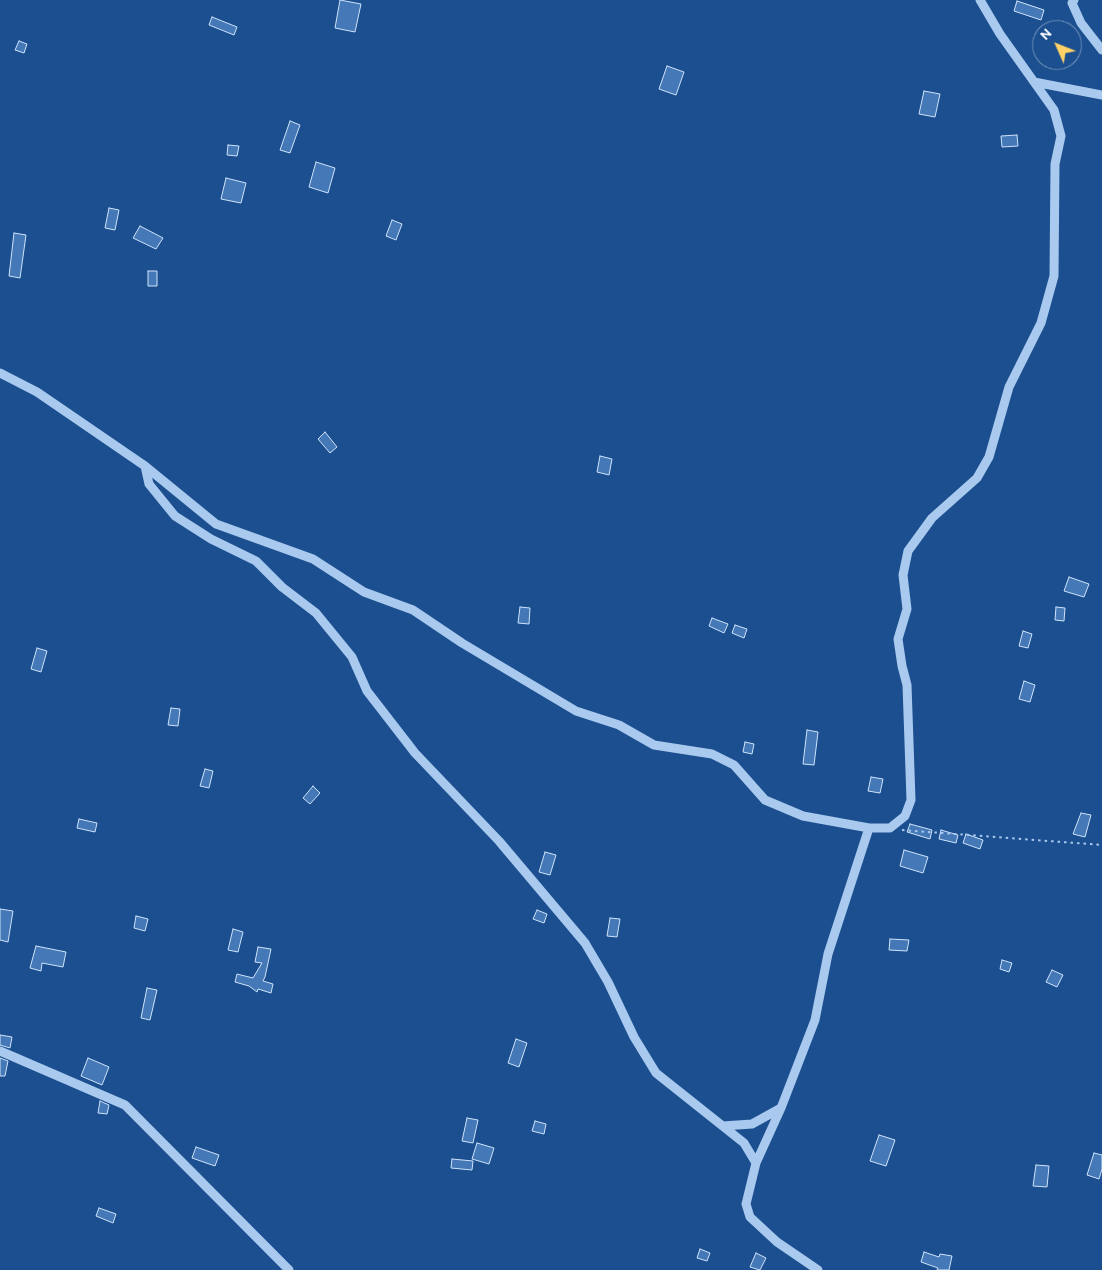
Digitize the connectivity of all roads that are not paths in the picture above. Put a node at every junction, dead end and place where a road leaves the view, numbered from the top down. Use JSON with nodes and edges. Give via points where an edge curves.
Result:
{"nodes":[{"id":1,"x":980,"y":0,"type":"edge"},
{"id":2,"x":1074,"y":0,"type":"edge"},
{"id":3,"x":1102,"y":50,"type":"edge"},
{"id":4,"x":1034,"y":82,"type":"junction"},
{"id":5,"x":1102,"y":95,"type":"edge"},
{"id":6,"x":0,"y":373,"type":"edge"},
{"id":7,"x":145,"y":466,"type":"junction"},
{"id":8,"x":869,"y":828,"type":"junction"},
{"id":9,"x":0,"y":1051,"type":"edge"},
{"id":10,"x":781,"y":1108,"type":"junction"},
{"id":11,"x":723,"y":1126,"type":"junction"},
{"id":12,"x":756,"y":1163,"type":"junction"},
{"id":13,"x":289,"y":1270,"type":"edge"},
{"id":14,"x":818,"y":1270,"type":"edge"}],
"edges":[{"from":1,"to":4,"type":"street"},
{"from":2,"to":3,"type":"street","via":[[1072,3],[1081,24]]},
{"from":4,"to":5,"type":"street"},
{"from":4,"to":8,"type":"street","via":[[1054,110],[1061,136],[1056,164],[1054,276],[1041,323],[1009,387],[989,457],[977,478],[932,518],[908,551],[903,576],[907,609],[898,639],[907,685],[911,800],[905,816],[890,828]]},
{"from":6,"to":7,"type":"street","via":[[37,392]]},
{"from":7,"to":8,"type":"street","via":[[216,524],[313,559],[364,592],[413,610],[576,711],[619,725],[654,745],[712,754],[734,765],[765,800],[803,816]]},
{"from":7,"to":11,"type":"street","via":[[149,484],[175,516],[211,539],[256,561],[282,588],[316,613],[352,657],[367,691],[415,753],[499,841],[585,943],[656,1073]]},
{"from":8,"to":10,"type":"street","via":[[828,954],[816,1020]]},
{"from":9,"to":13,"type":"street","via":[[126,1104]]},
{"from":10,"to":11,"type":"street","via":[[752,1124]]},
{"from":10,"to":12,"type":"street"},
{"from":11,"to":12,"type":"street","via":[[744,1143]]},
{"from":12,"to":14,"type":"street","via":[[746,1204],[750,1217],[777,1242]]}]}
